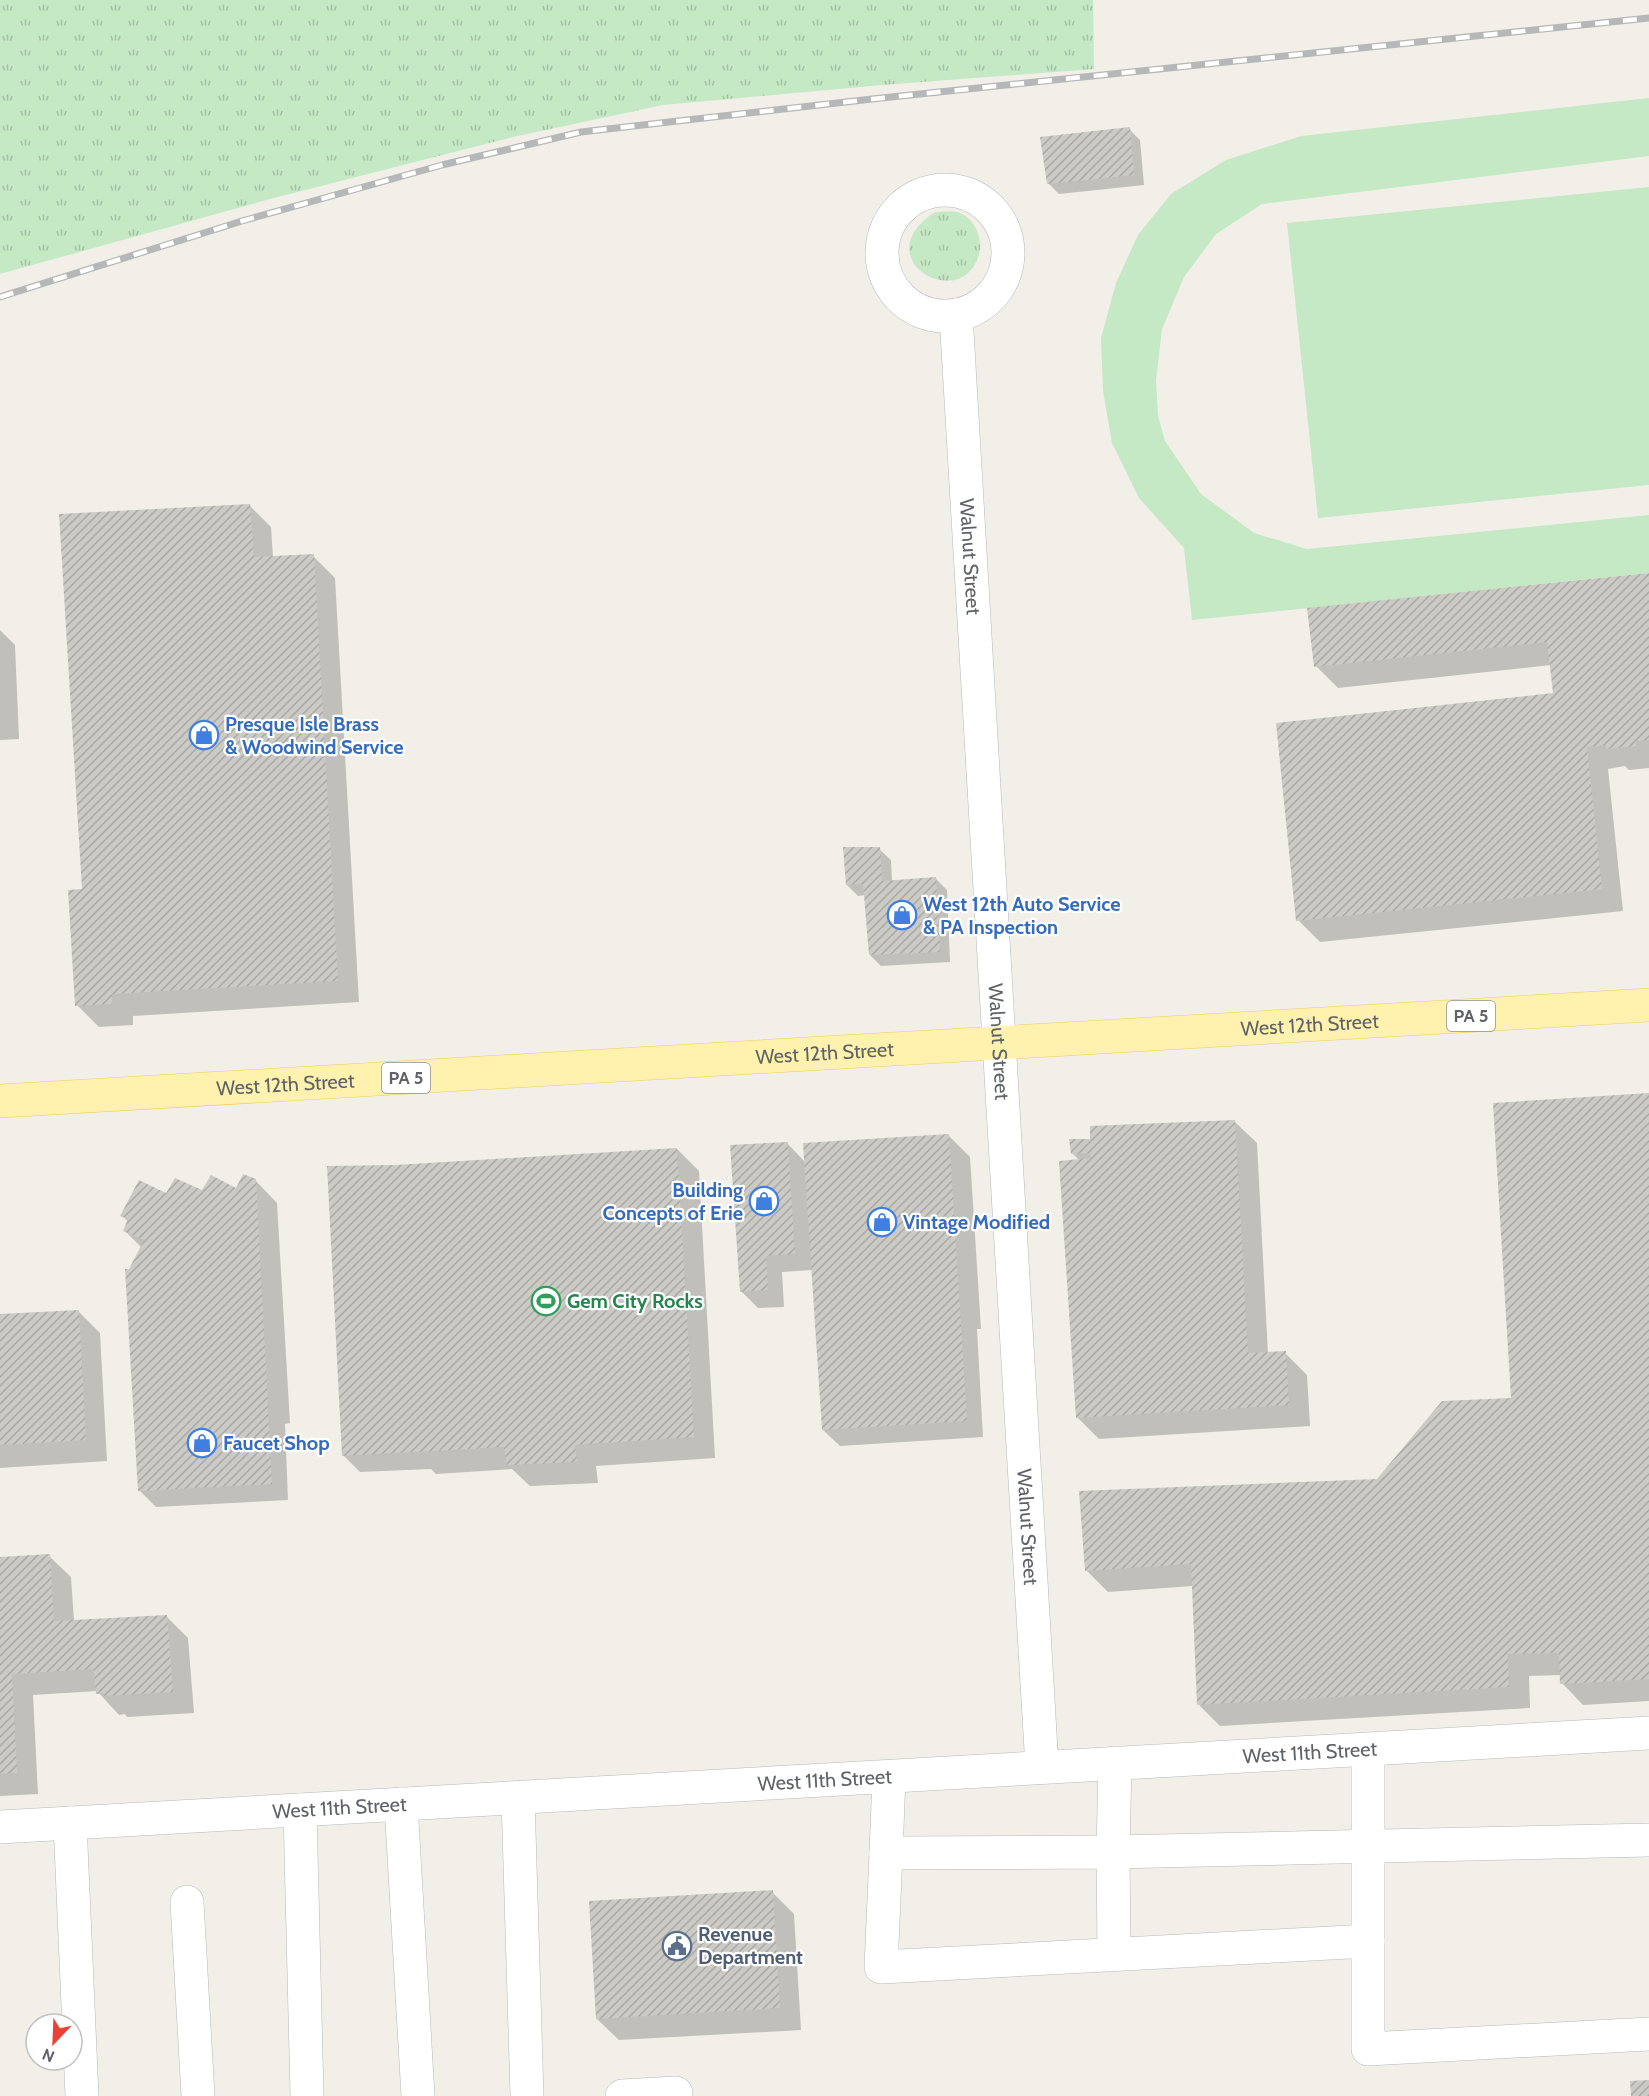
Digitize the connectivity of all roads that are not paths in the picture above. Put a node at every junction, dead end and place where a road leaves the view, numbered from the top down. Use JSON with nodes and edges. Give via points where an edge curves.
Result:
{"nodes":[{"id":1,"x":956,"y":315,"type":"dead end"},
{"id":2,"x":1649,"y":1005,"type":"edge"},
{"id":3,"x":999,"y":1043,"type":"junction"},
{"id":4,"x":0,"y":1101,"type":"edge"},
{"id":5,"x":1649,"y":1733,"type":"edge"},
{"id":6,"x":1368,"y":1749,"type":"junction"},
{"id":7,"x":1115,"y":1763,"type":"junction"},
{"id":8,"x":1042,"y":1767,"type":"junction"},
{"id":9,"x":889,"y":1777,"type":"junction"},
{"id":10,"x":518,"y":1798,"type":"junction"},
{"id":11,"x":401,"y":1804,"type":"junction"},
{"id":12,"x":300,"y":1810,"type":"junction"},
{"id":13,"x":70,"y":1823,"type":"junction"},
{"id":14,"x":0,"y":1827,"type":"edge"},
{"id":15,"x":1649,"y":1840,"type":"edge"},
{"id":16,"x":1368,"y":1846,"type":"junction"},
{"id":17,"x":1113,"y":1852,"type":"junction"},
{"id":18,"x":886,"y":1853,"type":"junction"},
{"id":19,"x":186,"y":1902,"type":"dead end"},
{"id":20,"x":1368,"y":1941,"type":"junction"},
{"id":21,"x":1114,"y":1954,"type":"junction"},
{"id":22,"x":1649,"y":2034,"type":"edge"},
{"id":23,"x":676,"y":2093,"type":"dead end"},
{"id":24,"x":82,"y":2096,"type":"edge"},
{"id":25,"x":198,"y":2096,"type":"edge"},
{"id":26,"x":307,"y":2096,"type":"edge"},
{"id":27,"x":418,"y":2096,"type":"edge"},
{"id":28,"x":527,"y":2096,"type":"edge"},
{"id":29,"x":622,"y":2096,"type":"edge"}],
"edges":[{"from":1,"to":3,"type":"street","name":"Walnut Street"},
{"from":2,"to":3,"type":"main road","name":"West 12th Street","number":"PA 5"},
{"from":3,"to":4,"type":"main road","name":"West 12th Street","number":"PA 5"},
{"from":3,"to":8,"type":"street","name":"Walnut Street"},
{"from":5,"to":6,"type":"street","name":"West 11th Street"},
{"from":6,"to":7,"type":"street","name":"West 11th Street"},
{"from":6,"to":16,"type":"street"},
{"from":7,"to":8,"type":"street","name":"West 11th Street"},
{"from":7,"to":17,"type":"street"},
{"from":8,"to":9,"type":"street","name":"West 11th Street"},
{"from":9,"to":10,"type":"street","name":"West 11th Street"},
{"from":9,"to":18,"type":"street"},
{"from":10,"to":11,"type":"street","name":"West 11th Street"},
{"from":10,"to":28,"type":"street"},
{"from":11,"to":12,"type":"street","name":"West 11th Street"},
{"from":11,"to":27,"type":"street"},
{"from":12,"to":13,"type":"street","name":"West 11th Street"},
{"from":12,"to":26,"type":"street"},
{"from":13,"to":14,"type":"street","name":"West 11th Street"},
{"from":13,"to":24,"type":"street"},
{"from":15,"to":16,"type":"street"},
{"from":16,"to":17,"type":"street"},
{"from":16,"to":20,"type":"street"},
{"from":17,"to":18,"type":"street"},
{"from":17,"to":21,"type":"street"},
{"from":18,"to":21,"type":"street","via":[[881,1966]]},
{"from":19,"to":25,"type":"street"},
{"from":20,"to":21,"type":"street"},
{"from":20,"to":22,"type":"street","via":[[1368,2049]]},
{"from":23,"to":29,"type":"street"}]}
